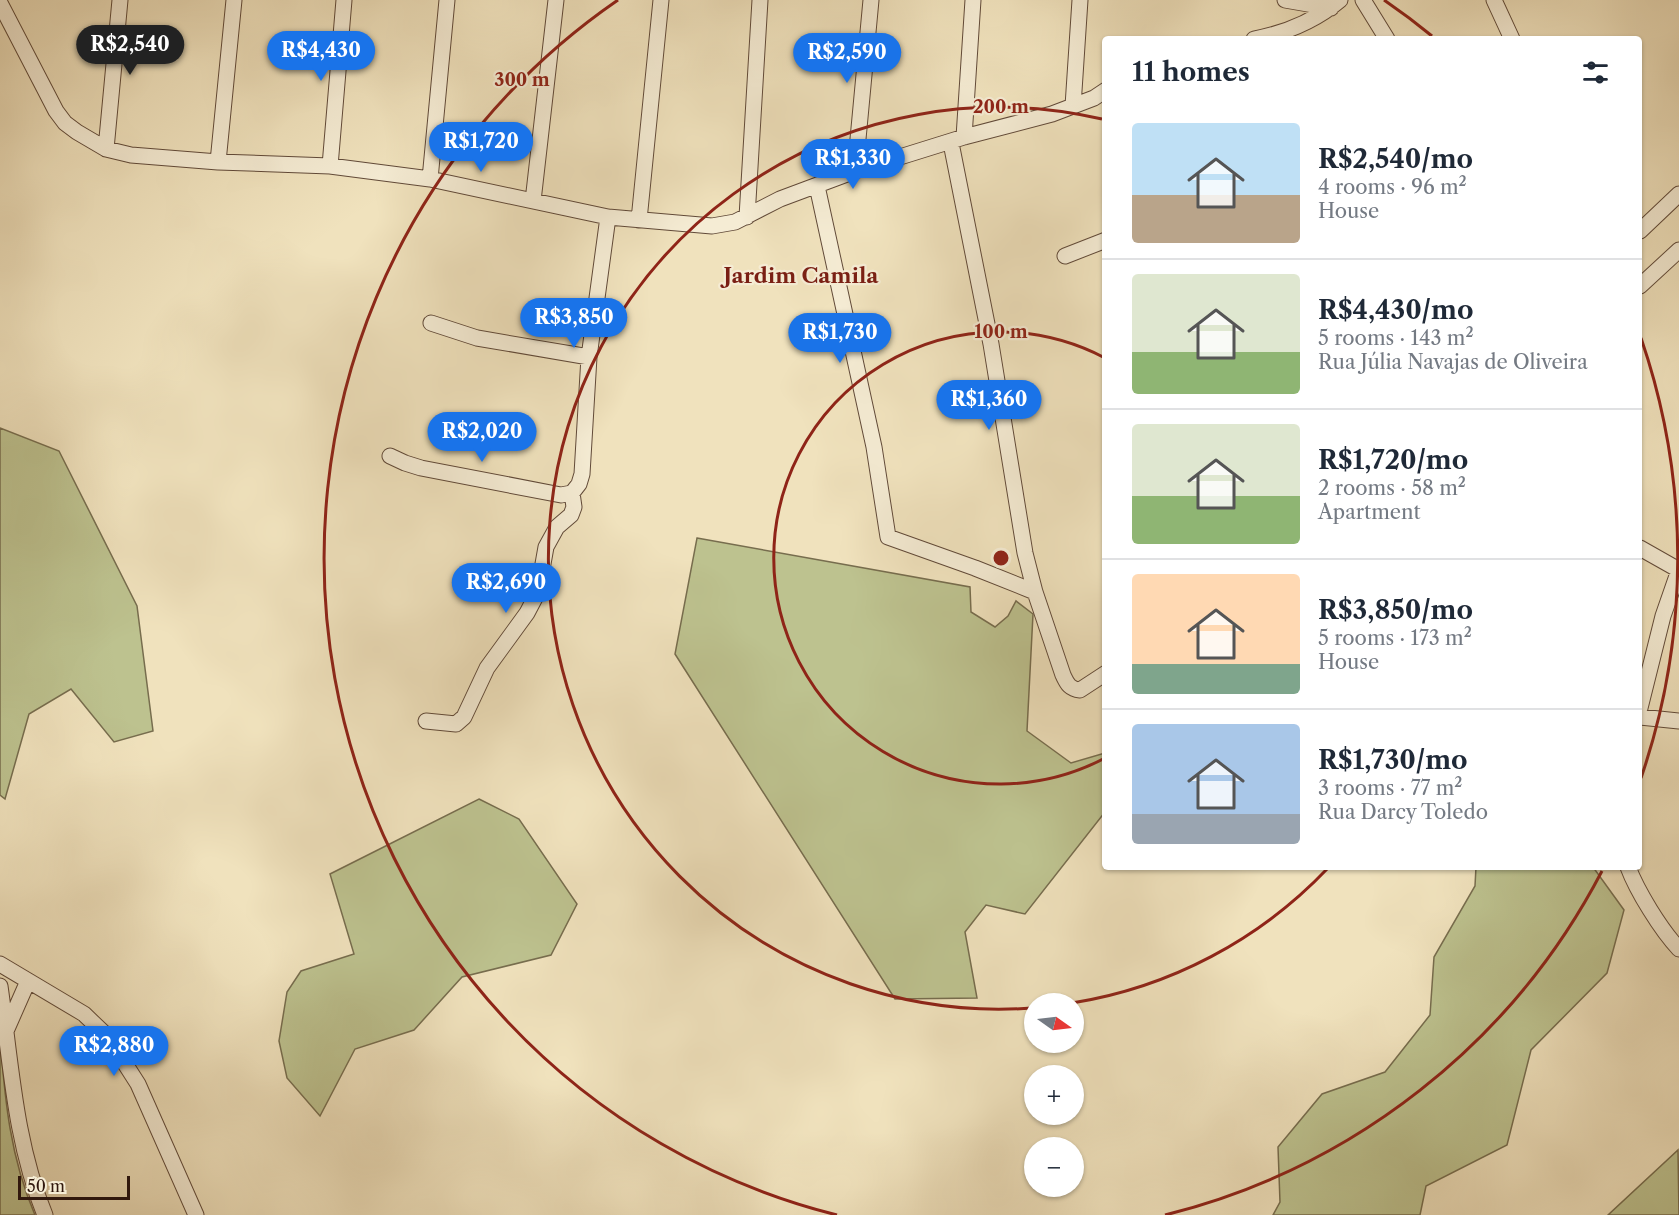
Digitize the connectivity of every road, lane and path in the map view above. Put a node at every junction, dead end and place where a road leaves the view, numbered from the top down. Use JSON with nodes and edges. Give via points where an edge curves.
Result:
{"nodes":[{"id":1,"x":120,"y":0,"type":"edge"},
{"id":2,"x":234,"y":0,"type":"edge"},
{"id":3,"x":344,"y":0,"type":"edge"},
{"id":4,"x":447,"y":0,"type":"edge"},
{"id":5,"x":556,"y":0,"type":"edge"},
{"id":6,"x":661,"y":0,"type":"edge"},
{"id":7,"x":760,"y":0,"type":"edge"},
{"id":8,"x":871,"y":0,"type":"edge"},
{"id":9,"x":973,"y":0,"type":"edge"},
{"id":10,"x":1080,"y":0,"type":"edge"},
{"id":11,"x":1285,"y":0,"type":"edge"},
{"id":12,"x":1363,"y":0,"type":"edge"},
{"id":13,"x":1494,"y":0,"type":"edge"},
{"id":14,"x":0,"y":3,"type":"edge"},
{"id":15,"x":1335,"y":4,"type":"edge"},
{"id":16,"x":1268,"y":36,"type":"edge"},
{"id":17,"x":1386,"y":36,"type":"edge"},
{"id":18,"x":1511,"y":36,"type":"edge"},
{"id":19,"x":1102,"y":93,"type":"edge"},
{"id":20,"x":1073,"y":106,"type":"junction"},
{"id":21,"x":958,"y":140,"type":"junction"},
{"id":22,"x":106,"y":149,"type":"junction"},
{"id":23,"x":218,"y":162,"type":"junction"},
{"id":24,"x":330,"y":166,"type":"junction"},
{"id":25,"x":855,"y":171,"type":"junction"},
{"id":26,"x":430,"y":180,"type":"junction"},
{"id":27,"x":817,"y":186,"type":"junction"},
{"id":28,"x":1679,"y":194,"type":"edge"},
{"id":29,"x":533,"y":201,"type":"junction"},
{"id":30,"x":608,"y":217,"type":"junction"},
{"id":31,"x":747,"y":217,"type":"junction"},
{"id":32,"x":639,"y":220,"type":"junction"},
{"id":33,"x":1642,"y":229,"type":"edge"},
{"id":34,"x":1102,"y":242,"type":"edge"},
{"id":35,"x":1679,"y":250,"type":"edge"},
{"id":36,"x":1065,"y":256,"type":"dead end"},
{"id":37,"x":1642,"y":284,"type":"edge"},
{"id":38,"x":431,"y":323,"type":"dead end"},
{"id":39,"x":590,"y":357,"type":"junction"},
{"id":40,"x":390,"y":456,"type":"dead end"},
{"id":41,"x":572,"y":493,"type":"junction"},
{"id":42,"x":1642,"y":549,"type":"edge"},
{"id":43,"x":1679,"y":570,"type":"edge"},
{"id":44,"x":1035,"y":592,"type":"junction"},
{"id":45,"x":1663,"y":616,"type":"junction"},
{"id":46,"x":1679,"y":617,"type":"edge"},
{"id":47,"x":1102,"y":676,"type":"edge"},
{"id":48,"x":1642,"y":700,"type":"edge"},
{"id":49,"x":1642,"y":717,"type":"edge"},
{"id":50,"x":426,"y":721,"type":"dead end"},
{"id":51,"x":1679,"y":722,"type":"edge"},
{"id":52,"x":1629,"y":870,"type":"edge"},
{"id":53,"x":1679,"y":949,"type":"edge"},
{"id":54,"x":0,"y":964,"type":"edge"},
{"id":55,"x":28,"y":981,"type":"junction"},
{"id":56,"x":0,"y":986,"type":"edge"},
{"id":57,"x":6,"y":1031,"type":"junction"},
{"id":58,"x":45,"y":1215,"type":"edge"},
{"id":59,"x":196,"y":1215,"type":"edge"}],
"edges":[{"from":1,"to":22,"type":"street"},
{"from":2,"to":23,"type":"street"},
{"from":3,"to":24,"type":"street"},
{"from":4,"to":26,"type":"street"},
{"from":5,"to":29,"type":"street"},
{"from":6,"to":32,"type":"street"},
{"from":7,"to":31,"type":"street"},
{"from":8,"to":25,"type":"street"},
{"from":9,"to":21,"type":"street"},
{"from":10,"to":20,"type":"street"},
{"from":11,"to":15,"type":"street"},
{"from":12,"to":17,"type":"street"},
{"from":13,"to":18,"type":"street"},
{"from":14,"to":22,"type":"street","via":[[56,111],[65,123]]},
{"from":15,"to":16,"type":"street","via":[[1313,19]]},
{"from":19,"to":20,"type":"street"},
{"from":20,"to":21,"type":"street"},
{"from":21,"to":25,"type":"street"},
{"from":21,"to":44,"type":"street","via":[[1025,553]]},
{"from":22,"to":23,"type":"street","via":[[131,155]]},
{"from":23,"to":24,"type":"street"},
{"from":24,"to":26,"type":"street"},
{"from":25,"to":27,"type":"street"},
{"from":26,"to":29,"type":"street"},
{"from":27,"to":31,"type":"street","via":[[780,199]]},
{"from":27,"to":44,"type":"street","via":[[874,447],[888,537]]},
{"from":28,"to":33,"type":"street"},
{"from":29,"to":30,"type":"street"},
{"from":30,"to":32,"type":"street"},
{"from":30,"to":39,"type":"street"},
{"from":31,"to":32,"type":"street","via":[[712,226]]},
{"from":34,"to":36,"type":"street"},
{"from":35,"to":37,"type":"street"},
{"from":38,"to":39,"type":"street","via":[[477,338]]},
{"from":39,"to":41,"type":"street","via":[[582,474]]},
{"from":40,"to":41,"type":"street","via":[[421,468],[561,495]]},
{"from":41,"to":50,"type":"street","via":[[571,515],[557,527],[546,547],[538,592],[487,668],[465,717],[456,724]]},
{"from":42,"to":43,"type":"street"},
{"from":43,"to":45,"type":"street"},
{"from":44,"to":47,"type":"street","via":[[1067,684],[1080,690]]},
{"from":45,"to":46,"type":"street"},
{"from":45,"to":48,"type":"street"},
{"from":49,"to":51,"type":"street"},
{"from":52,"to":53,"type":"street"},
{"from":54,"to":55,"type":"street"},
{"from":55,"to":57,"type":"street"},
{"from":55,"to":59,"type":"street","via":[[84,1014],[113,1043],[138,1084]]},
{"from":56,"to":57,"type":"street"},
{"from":57,"to":58,"type":"street","via":[[19,1123],[34,1189]]}]}
